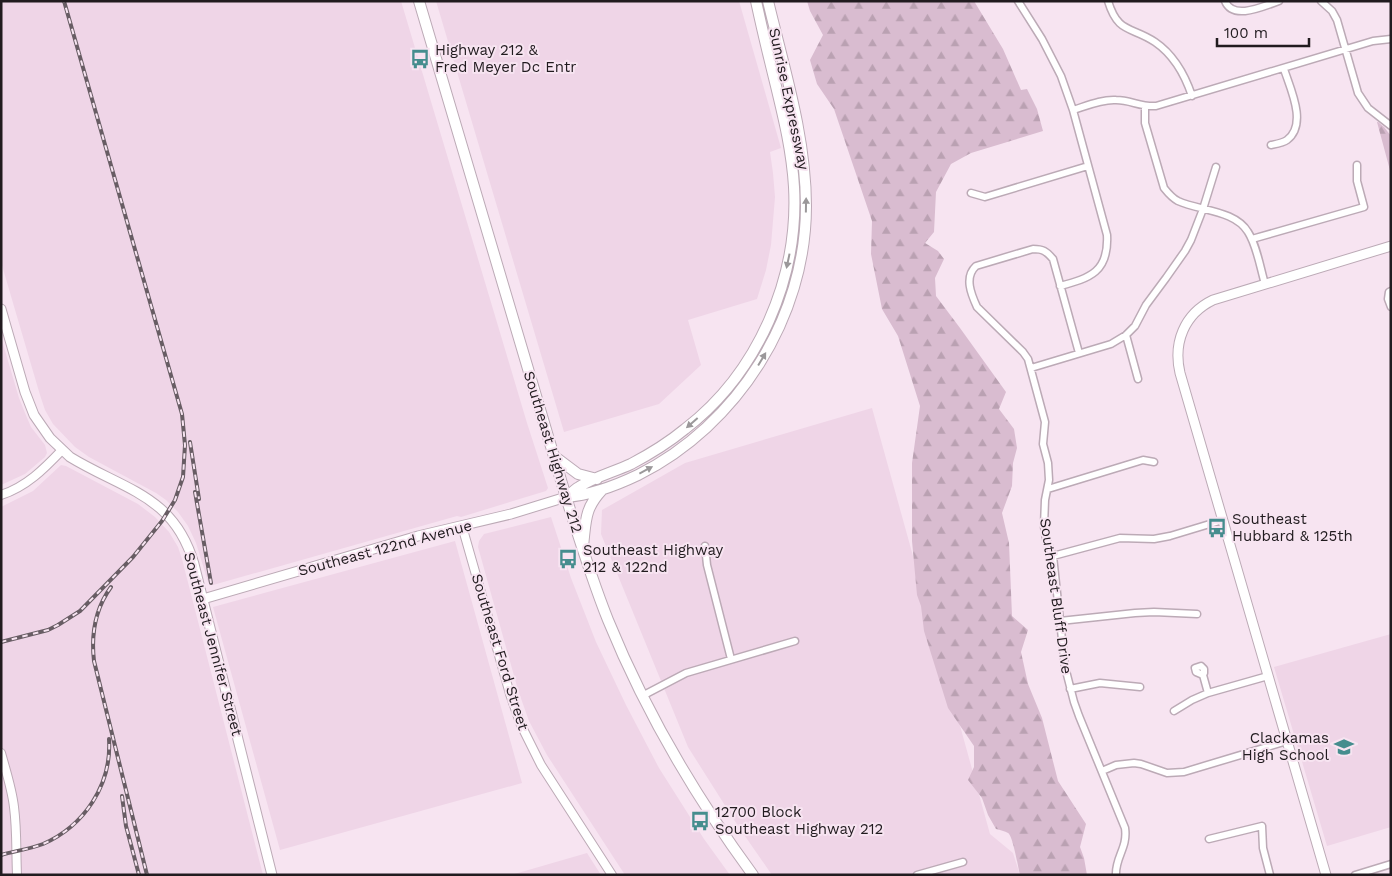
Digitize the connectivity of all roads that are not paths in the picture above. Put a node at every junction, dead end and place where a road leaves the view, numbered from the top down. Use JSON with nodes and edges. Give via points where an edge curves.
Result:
{"nodes":[{"id":1,"x":419,"y":1,"type":"edge"},
{"id":2,"x":756,"y":1,"type":"edge"},
{"id":3,"x":768,"y":1,"type":"edge"},
{"id":4,"x":1018,"y":1,"type":"edge"},
{"id":5,"x":1108,"y":1,"type":"edge"},
{"id":6,"x":1225,"y":1,"type":"edge"},
{"id":7,"x":1279,"y":1,"type":"edge"},
{"id":8,"x":1322,"y":1,"type":"edge"},
{"id":9,"x":1391,"y":39,"type":"edge"},
{"id":10,"x":1345,"y":50,"type":"junction"},
{"id":11,"x":1284,"y":69,"type":"junction"},
{"id":12,"x":1192,"y":96,"type":"junction"},
{"id":13,"x":1145,"y":107,"type":"junction"},
{"id":14,"x":1073,"y":110,"type":"junction"},
{"id":15,"x":1391,"y":126,"type":"edge"},
{"id":16,"x":1272,"y":145,"type":"dead end"},
{"id":17,"x":1357,"y":165,"type":"dead end"},
{"id":18,"x":1088,"y":166,"type":"junction"},
{"id":19,"x":1216,"y":167,"type":"dead end"},
{"id":20,"x":970,"y":193,"type":"dead end"},
{"id":21,"x":1203,"y":209,"type":"junction"},
{"id":22,"x":1252,"y":239,"type":"junction"},
{"id":23,"x":1391,"y":246,"type":"edge"},
{"id":24,"x":1265,"y":284,"type":"junction"},
{"id":25,"x":1060,"y":286,"type":"junction"},
{"id":26,"x":1391,"y":291,"type":"edge"},
{"id":27,"x":1391,"y":307,"type":"edge"},
{"id":28,"x":1,"y":309,"type":"edge"},
{"id":29,"x":1126,"y":335,"type":"junction"},
{"id":30,"x":1079,"y":353,"type":"junction"},
{"id":31,"x":1031,"y":368,"type":"junction"},
{"id":32,"x":1138,"y":378,"type":"dead end"},
{"id":33,"x":62,"y":450,"type":"junction"},
{"id":34,"x":554,"y":456,"type":"junction"},
{"id":35,"x":1154,"y":462,"type":"dead end"},
{"id":36,"x":597,"y":479,"type":"junction"},
{"id":37,"x":1048,"y":489,"type":"junction"},
{"id":38,"x":602,"y":490,"type":"junction"},
{"id":39,"x":1,"y":495,"type":"edge"},
{"id":40,"x":566,"y":497,"type":"junction"},
{"id":41,"x":1223,"y":520,"type":"junction"},
{"id":42,"x":462,"y":526,"type":"junction"},
{"id":43,"x":704,"y":546,"type":"dead end"},
{"id":44,"x":583,"y":549,"type":"junction"},
{"id":45,"x":1053,"y":556,"type":"junction"},
{"id":46,"x":203,"y":599,"type":"junction"},
{"id":47,"x":1197,"y":614,"type":"dead end"},
{"id":48,"x":1060,"y":621,"type":"junction"},
{"id":49,"x":795,"y":641,"type":"dead end"},
{"id":50,"x":731,"y":659,"type":"junction"},
{"id":51,"x":1203,"y":675,"type":"dead end"},
{"id":52,"x":1268,"y":676,"type":"junction"},
{"id":53,"x":1140,"y":687,"type":"dead end"},
{"id":54,"x":1070,"y":689,"type":"junction"},
{"id":55,"x":1208,"y":693,"type":"junction"},
{"id":56,"x":642,"y":696,"type":"junction"},
{"id":57,"x":1174,"y":712,"type":"dead end"},
{"id":58,"x":1287,"y":742,"type":"junction"},
{"id":59,"x":1,"y":753,"type":"edge"},
{"id":60,"x":1102,"y":770,"type":"junction"},
{"id":61,"x":1209,"y":839,"type":"dead end"},
{"id":62,"x":964,"y":862,"type":"dead end"},
{"id":63,"x":1391,"y":864,"type":"edge"},
{"id":64,"x":16,"y":875,"type":"edge"},
{"id":65,"x":272,"y":875,"type":"edge"},
{"id":66,"x":612,"y":875,"type":"edge"},
{"id":67,"x":753,"y":875,"type":"edge"},
{"id":68,"x":918,"y":875,"type":"edge"},
{"id":69,"x":1116,"y":875,"type":"edge"},
{"id":70,"x":1270,"y":875,"type":"edge"},
{"id":71,"x":1326,"y":875,"type":"edge"},
{"id":72,"x":1355,"y":875,"type":"edge"}],
"edges":[{"from":1,"to":34,"type":"main road","name":"Southeast Highway 212"},
{"from":2,"to":36,"type":"main road","name":"Sunrise Expressway","one_way":true,"via":[[784,120],[794,187],[792,238],[780,294],[764,333],[747,361],[712,405],[662,446]]},
{"from":38,"to":3,"type":"main road","name":"Sunrise Expressway","one_way":true,"via":[[659,463],[717,418],[759,365],[792,295],[801,261],[806,183],[796,119]]},
{"from":4,"to":14,"type":"street","via":[[1052,58]]},
{"from":5,"to":12,"type":"street","via":[[1114,18],[1120,24],[1166,51],[1184,75]]},
{"from":6,"to":7,"type":"street","via":[[1231,10],[1238,12]]},
{"from":8,"to":10,"type":"street","via":[[1335,15]]},
{"from":9,"to":10,"type":"street"},
{"from":10,"to":11,"type":"street"},
{"from":10,"to":15,"type":"street","via":[[1362,100]]},
{"from":11,"to":12,"type":"street"},
{"from":11,"to":16,"type":"street","via":[[1296,109],[1296,124],[1285,142]]},
{"from":12,"to":13,"type":"street"},
{"from":13,"to":14,"type":"street","via":[[1111,100]]},
{"from":13,"to":21,"type":"street","via":[[1145,123],[1164,188],[1177,201]]},
{"from":14,"to":18,"type":"street"},
{"from":17,"to":22,"type":"street","via":[[1357,180],[1364,206]]},
{"from":18,"to":20,"type":"street","via":[[985,197]]},
{"from":18,"to":25,"type":"street","via":[[1108,235],[1107,250],[1095,273]]},
{"from":19,"to":21,"type":"street"},
{"from":21,"to":22,"type":"street","via":[[1241,223]]},
{"from":21,"to":29,"type":"street","via":[[1185,251]]},
{"from":22,"to":24,"type":"street"},
{"from":23,"to":24,"type":"main road"},
{"from":24,"to":41,"type":"main road","via":[[1208,302],[1194,312],[1179,339],[1178,366]]},
{"from":25,"to":30,"type":"street"},
{"from":25,"to":31,"type":"street","name":"Southeast Bluff Drive","via":[[1052,260],[1041,249],[976,266],[969,275],[978,307],[1023,352]]},
{"from":26,"to":27,"type":"street","via":[[1388,299]]},
{"from":28,"to":33,"type":"main road","name":"Southeast Jennifer Street","via":[[32,411]]},
{"from":29,"to":30,"type":"street","via":[[1111,344]]},
{"from":29,"to":32,"type":"street"},
{"from":30,"to":31,"type":"street"},
{"from":31,"to":37,"type":"street","name":"Southeast Bluff Drive","via":[[1045,422],[1043,444],[1048,464]]},
{"from":33,"to":39,"type":"street","via":[[28,482]]},
{"from":33,"to":46,"type":"main road","name":"Southeast Jennifer Street","via":[[85,466],[138,492],[164,511],[187,544]]},
{"from":34,"to":36,"type":"main road","via":[[578,474]]},
{"from":34,"to":40,"type":"main road","name":"Southeast Highway 212"},
{"from":35,"to":37,"type":"street","via":[[1143,460]]},
{"from":36,"to":40,"type":"main road","name":"Sunrise Expressway","via":[[579,486]]},
{"from":37,"to":45,"type":"street","name":"Southeast Bluff Drive","via":[[1044,526]]},
{"from":38,"to":40,"type":"main road","name":"Sunrise Expressway"},
{"from":38,"to":44,"type":"main road","via":[[590,504]]},
{"from":40,"to":42,"type":"main road","name":"Southeast 122nd Avenue"},
{"from":40,"to":44,"type":"main road","name":"Southeast Highway 212"},
{"from":41,"to":45,"type":"street","via":[[1170,536],[1120,538]]},
{"from":41,"to":52,"type":"main road"},
{"from":42,"to":46,"type":"main road","name":"Southeast 122nd Avenue"},
{"from":42,"to":66,"type":"street","name":"Southeast Ford Street","via":[[521,725],[542,765]]},
{"from":43,"to":50,"type":"street"},
{"from":44,"to":56,"type":"main road","name":"Southeast Highway 212","via":[[608,620]]},
{"from":45,"to":48,"type":"street","name":"Southeast Bluff Drive"},
{"from":46,"to":65,"type":"main road","name":"Southeast Jennifer Street"},
{"from":47,"to":48,"type":"street","via":[[1154,612]]},
{"from":48,"to":54,"type":"street","name":"Southeast Bluff Drive"},
{"from":49,"to":50,"type":"street"},
{"from":50,"to":56,"type":"street","via":[[678,676]]},
{"from":51,"to":55,"type":"street"},
{"from":52,"to":55,"type":"street"},
{"from":52,"to":58,"type":"main road"},
{"from":53,"to":54,"type":"street","via":[[1100,683]]},
{"from":54,"to":60,"type":"street","name":"Southeast Bluff Drive"},
{"from":55,"to":57,"type":"street"},
{"from":56,"to":67,"type":"main road","name":"Southeast Highway 212","via":[[681,768]]},
{"from":58,"to":60,"type":"street","via":[[1184,772],[1167,772],[1134,763]]},
{"from":58,"to":71,"type":"main road"},
{"from":59,"to":64,"type":"street","via":[[14,808]]},
{"from":60,"to":69,"type":"street","name":"Southeast Bluff Drive","via":[[1126,837]]},
{"from":61,"to":70,"type":"street","via":[[1262,826],[1263,848]]},
{"from":62,"to":68,"type":"street"},
{"from":63,"to":72,"type":"street"}]}
